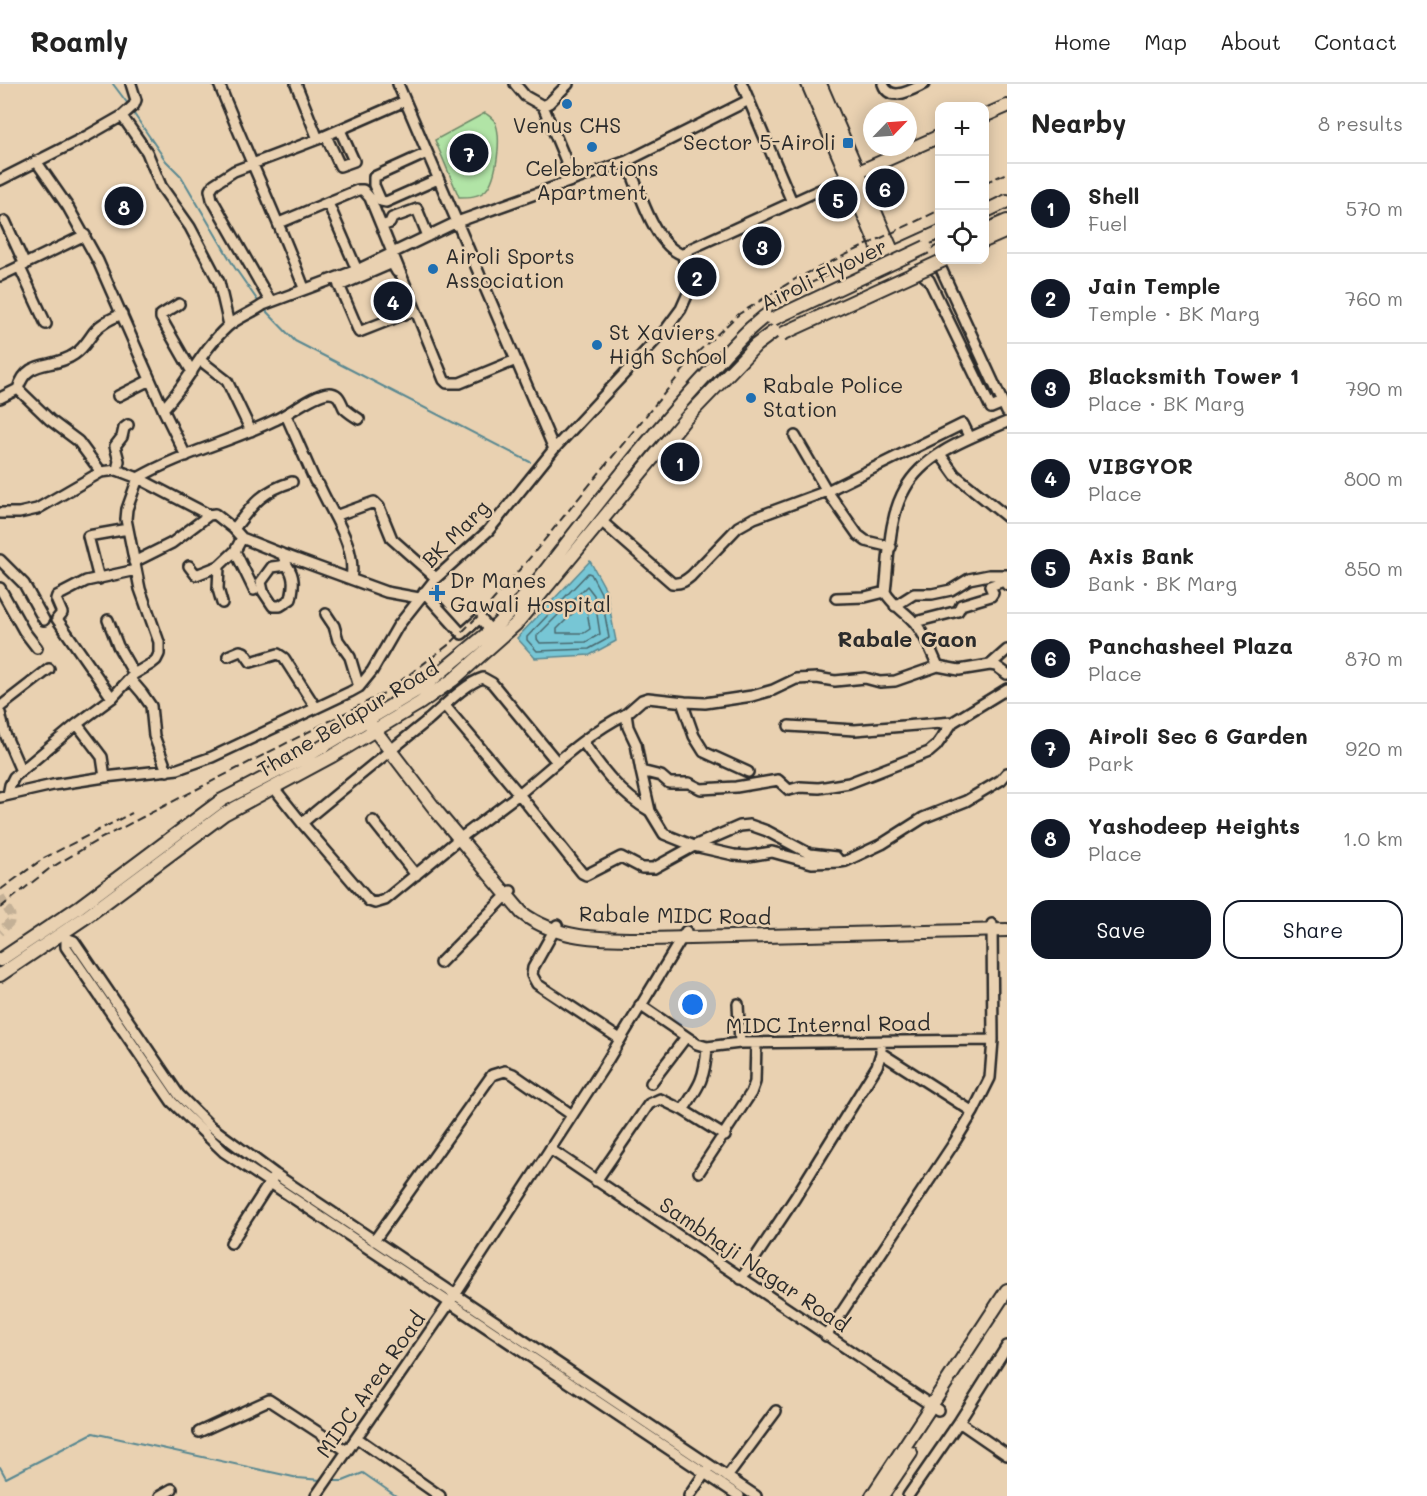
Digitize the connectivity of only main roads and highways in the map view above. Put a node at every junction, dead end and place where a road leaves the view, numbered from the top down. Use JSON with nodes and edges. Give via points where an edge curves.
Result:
{"nodes":[{"id":1,"x":808,"y":84,"type":"edge"},
{"id":2,"x":820,"y":84,"type":"edge"},
{"id":3,"x":1007,"y":106,"type":"edge"},
{"id":4,"x":989,"y":114,"type":"edge"},
{"id":5,"x":935,"y":138,"type":"edge"},
{"id":6,"x":853,"y":175,"type":"junction"},
{"id":7,"x":1007,"y":201,"type":"edge"},
{"id":8,"x":988,"y":210,"type":"edge"},
{"id":9,"x":1007,"y":210,"type":"edge"},
{"id":10,"x":989,"y":219,"type":"edge"},
{"id":11,"x":1007,"y":221,"type":"edge"},
{"id":12,"x":989,"y":229,"type":"edge"},
{"id":13,"x":1007,"y":231,"type":"edge"},
{"id":14,"x":935,"y":234,"type":"edge"},
{"id":15,"x":989,"y":239,"type":"edge"},
{"id":16,"x":935,"y":243,"type":"edge"},
{"id":17,"x":888,"y":256,"type":"junction"},
{"id":18,"x":935,"y":259,"type":"edge"},
{"id":19,"x":935,"y":260,"type":"edge"},
{"id":20,"x":906,"y":267,"type":"junction"},
{"id":21,"x":890,"y":275,"type":"junction"},
{"id":22,"x":729,"y":351,"type":"junction"},
{"id":23,"x":740,"y":362,"type":"junction"},
{"id":24,"x":375,"y":724,"type":"junction"},
{"id":25,"x":1007,"y":923,"type":"edge"},
{"id":26,"x":992,"y":927,"type":"junction"},
{"id":27,"x":1007,"y":930,"type":"edge"},
{"id":28,"x":0,"y":960,"type":"edge"},
{"id":29,"x":0,"y":975,"type":"edge"},
{"id":30,"x":1007,"y":1290,"type":"edge"},
{"id":31,"x":1007,"y":1303,"type":"edge"},
{"id":32,"x":935,"y":1408,"type":"junction"},
{"id":33,"x":872,"y":1496,"type":"edge"},
{"id":34,"x":882,"y":1496,"type":"edge"}],
"edges":[{"from":1,"to":6,"type":"main road"},
{"from":2,"to":6,"type":"main road"},
{"from":3,"to":4,"type":"main road"},
{"from":5,"to":6,"type":"main road"},
{"from":6,"to":17,"type":"main road"},
{"from":7,"to":8,"type":"main road"},
{"from":9,"to":10,"type":"main road"},
{"from":11,"to":12,"type":"main road"},
{"from":13,"to":15,"type":"main road"},
{"from":14,"to":17,"type":"main road"},
{"from":16,"to":22,"type":"main road","name":"Airoli Flyover","bridge":true,"via":[[773,319]]},
{"from":17,"to":20,"type":"main road"},
{"from":17,"to":21,"type":"main road"},
{"from":17,"to":22,"type":"main road","via":[[776,308],[745,331]]},
{"from":18,"to":20,"type":"main road"},
{"from":19,"to":23,"type":"main road","name":"Airoli Flyover","bridge":true,"via":[[782,334]]},
{"from":20,"to":21,"type":"main road"},
{"from":21,"to":23,"type":"main road","via":[[784,324]]},
{"from":22,"to":24,"type":"main road","name":"Thane Belapur Road","via":[[675,409],[529,592],[491,631]]},
{"from":23,"to":24,"type":"main road","name":"Thane Belapur Road","via":[[686,418],[538,600],[504,636],[430,696]]},
{"from":24,"to":26,"type":"main road","name":"Rabale MIDC Road","via":[[509,893],[555,928],[602,936]]},
{"from":24,"to":28,"type":"main road","name":"Thane Belapur Road","via":[[222,800],[79,907]]},
{"from":24,"to":29,"type":"main road","name":"Thane Belapur Road","via":[[274,788],[208,824],[64,936]]},
{"from":25,"to":26,"type":"main road","name":"Rabale MIDC Road"},
{"from":26,"to":27,"type":"main road","name":"Rabale MIDC Road"},
{"from":30,"to":32,"type":"main road"},
{"from":31,"to":32,"type":"main road"},
{"from":32,"to":33,"type":"main road"},
{"from":32,"to":34,"type":"main road"}]}
